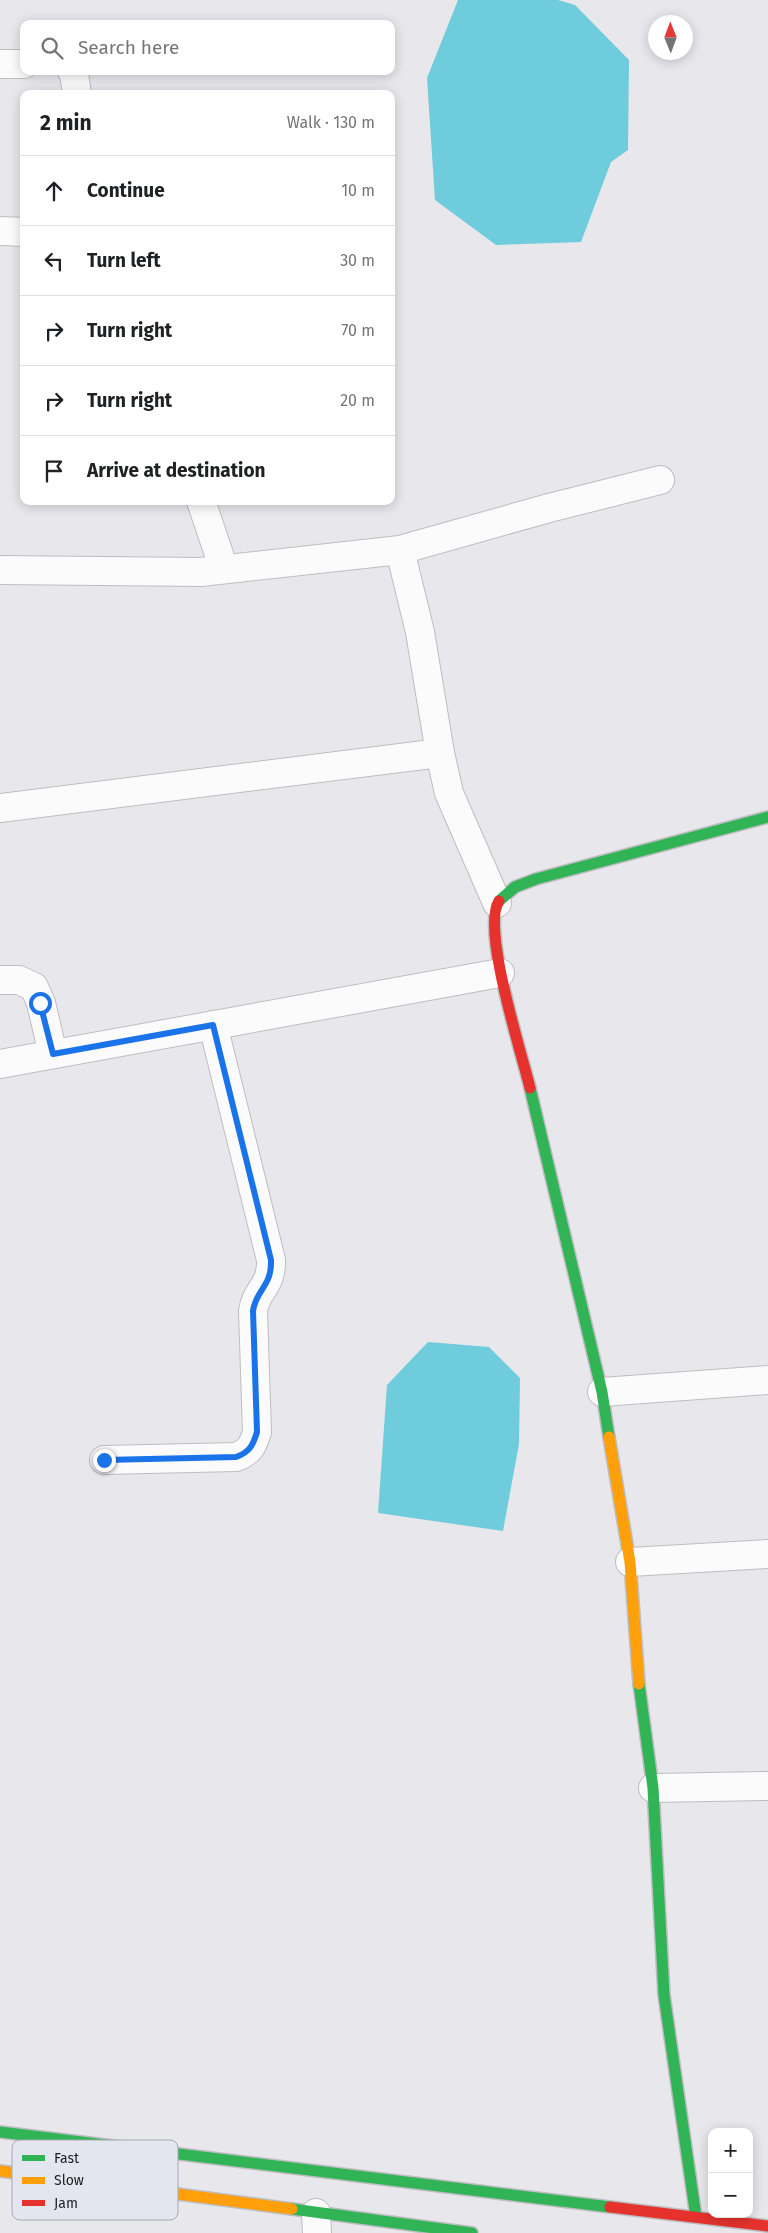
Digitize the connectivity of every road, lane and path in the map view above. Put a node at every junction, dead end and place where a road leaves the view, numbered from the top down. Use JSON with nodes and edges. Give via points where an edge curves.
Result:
{"nodes":[{"id":1,"x":0,"y":64,"type":"edge"},
{"id":2,"x":20,"y":64,"type":"edge"},
{"id":3,"x":74,"y":75,"type":"edge"},
{"id":4,"x":76,"y":90,"type":"edge"},
{"id":5,"x":0,"y":231,"type":"edge"},
{"id":6,"x":20,"y":232,"type":"edge"},
{"id":7,"x":660,"y":480,"type":"dead end"},
{"id":8,"x":202,"y":505,"type":"edge"},
{"id":9,"x":400,"y":550,"type":"junction"},
{"id":10,"x":0,"y":570,"type":"edge"},
{"id":11,"x":224,"y":570,"type":"junction"},
{"id":12,"x":440,"y":753,"type":"junction"},
{"id":13,"x":0,"y":808,"type":"edge"},
{"id":14,"x":768,"y":817,"type":"edge"},
{"id":15,"x":497,"y":903,"type":"junction"},
{"id":16,"x":500,"y":973,"type":"junction"},
{"id":17,"x":0,"y":980,"type":"edge"},
{"id":18,"x":213,"y":1025,"type":"junction"},
{"id":19,"x":53,"y":1054,"type":"junction"},
{"id":20,"x":0,"y":1064,"type":"edge"},
{"id":21,"x":768,"y":1380,"type":"edge"},
{"id":22,"x":602,"y":1392,"type":"junction"},
{"id":23,"x":104,"y":1460,"type":"dead end"},
{"id":24,"x":768,"y":1554,"type":"edge"},
{"id":25,"x":630,"y":1562,"type":"junction"},
{"id":26,"x":768,"y":1786,"type":"edge"},
{"id":27,"x":653,"y":1788,"type":"junction"},
{"id":28,"x":0,"y":2132,"type":"edge"},
{"id":29,"x":66,"y":2140,"type":"edge"},
{"id":30,"x":178,"y":2154,"type":"edge"},
{"id":31,"x":178,"y":2200,"type":"edge"},
{"id":32,"x":696,"y":2217,"type":"junction"},
{"id":33,"x":316,"y":2223,"type":"edge"},
{"id":34,"x":768,"y":2226,"type":"edge"},
{"id":35,"x":472,"y":2233,"type":"edge"}],
"edges":[{"from":1,"to":2,"type":"street"},
{"from":3,"to":4,"type":"street"},
{"from":5,"to":6,"type":"street"},
{"from":7,"to":9,"type":"street"},
{"from":8,"to":11,"type":"street"},
{"from":9,"to":11,"type":"street"},
{"from":9,"to":12,"type":"street","via":[[420,632]]},
{"from":10,"to":11,"type":"street"},
{"from":12,"to":13,"type":"street"},
{"from":12,"to":15,"type":"street","via":[[449,793]]},
{"from":14,"to":15,"type":"main road","via":[[536,879],[515,887]]},
{"from":15,"to":16,"type":"main road","via":[[492,921]]},
{"from":16,"to":18,"type":"street"},
{"from":16,"to":22,"type":"main road","via":[[521,1048]]},
{"from":17,"to":19,"type":"street","via":[[19,980],[34,987]]},
{"from":18,"to":19,"type":"street"},
{"from":18,"to":23,"type":"street","via":[[271,1260],[270,1277],[253,1311],[255,1438],[247,1453],[236,1457]]},
{"from":19,"to":20,"type":"street"},
{"from":21,"to":22,"type":"street"},
{"from":22,"to":25,"type":"main road"},
{"from":24,"to":25,"type":"street"},
{"from":25,"to":27,"type":"main road","via":[[639,1685]]},
{"from":26,"to":27,"type":"street"},
{"from":27,"to":32,"type":"main road","via":[[664,1994]]},
{"from":28,"to":29,"type":"main road"},
{"from":30,"to":32,"type":"main road"},
{"from":31,"to":33,"type":"main road"},
{"from":32,"to":34,"type":"main road"},
{"from":33,"to":35,"type":"main road"}]}
